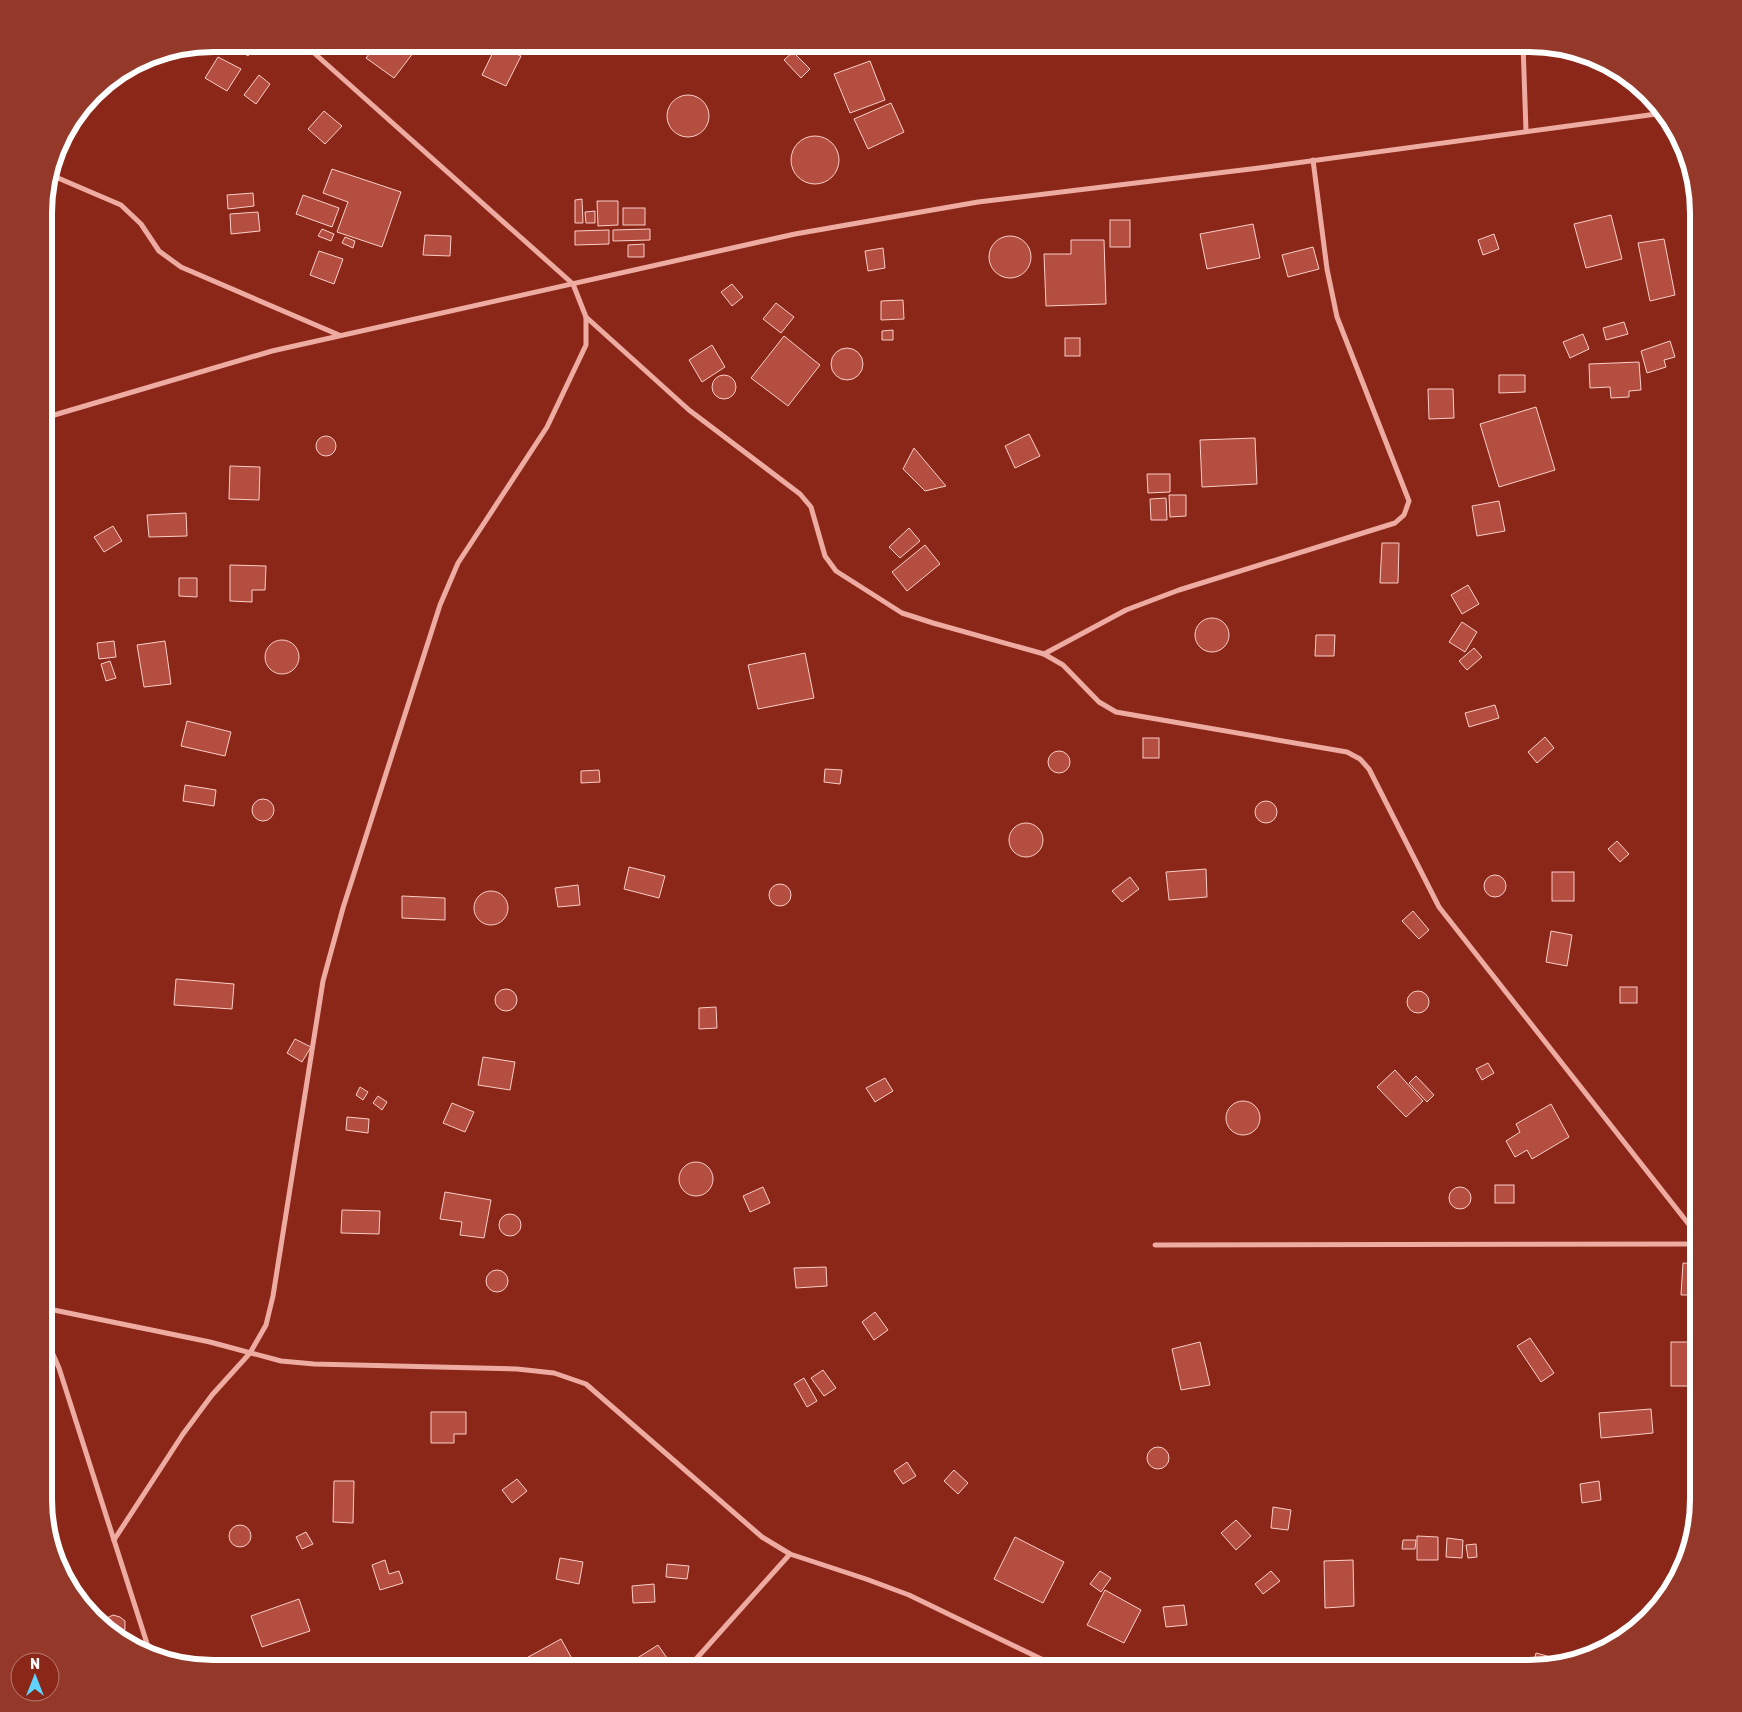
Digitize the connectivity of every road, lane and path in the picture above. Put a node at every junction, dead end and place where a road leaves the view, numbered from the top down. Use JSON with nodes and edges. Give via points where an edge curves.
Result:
{"nodes":[{"id":1,"x":314,"y":53,"type":"edge"},
{"id":2,"x":1523,"y":53,"type":"edge"},
{"id":3,"x":1655,"y":114,"type":"edge"},
{"id":4,"x":1526,"y":131,"type":"junction"},
{"id":5,"x":1313,"y":160,"type":"junction"},
{"id":6,"x":57,"y":178,"type":"edge"},
{"id":7,"x":573,"y":284,"type":"junction"},
{"id":8,"x":586,"y":318,"type":"junction"},
{"id":9,"x":339,"y":336,"type":"junction"},
{"id":10,"x":53,"y":415,"type":"edge"},
{"id":11,"x":1044,"y":654,"type":"junction"},
{"id":12,"x":1690,"y":1226,"type":"edge"},
{"id":13,"x":1690,"y":1244,"type":"edge"},
{"id":14,"x":1155,"y":1245,"type":"dead end"},
{"id":15,"x":52,"y":1310,"type":"edge"},
{"id":16,"x":52,"y":1352,"type":"edge"},
{"id":17,"x":250,"y":1353,"type":"junction"},
{"id":18,"x":114,"y":1540,"type":"junction"},
{"id":19,"x":790,"y":1554,"type":"junction"},
{"id":20,"x":147,"y":1645,"type":"edge"},
{"id":21,"x":695,"y":1660,"type":"edge"},
{"id":22,"x":1043,"y":1660,"type":"edge"}],
"edges":[{"from":1,"to":7,"type":"street"},
{"from":2,"to":4,"type":"street"},
{"from":3,"to":4,"type":"street"},
{"from":4,"to":5,"type":"street"},
{"from":5,"to":7,"type":"street","via":[[978,202],[795,234]]},
{"from":5,"to":11,"type":"street","via":[[1327,269],[1338,317],[1409,501],[1404,515],[1395,523],[1179,590],[1126,610]]},
{"from":6,"to":9,"type":"street","via":[[121,205],[141,224],[159,251],[181,267]]},
{"from":7,"to":8,"type":"street"},
{"from":7,"to":9,"type":"street"},
{"from":8,"to":11,"type":"street","via":[[688,410],[800,494],[811,507],[825,556],[836,571],[902,613]]},
{"from":8,"to":17,"type":"street","via":[[586,345],[547,427],[458,563],[437,614],[343,908],[324,982],[273,1296],[266,1325]]},
{"from":9,"to":10,"type":"street","via":[[272,350]]},
{"from":11,"to":12,"type":"street","via":[[1063,665],[1099,702],[1116,712],[1347,752],[1360,759],[1369,768],[1439,908]]},
{"from":13,"to":14,"type":"street"},
{"from":15,"to":17,"type":"street"},
{"from":16,"to":18,"type":"street"},
{"from":17,"to":18,"type":"street","via":[[212,1395],[183,1434]]},
{"from":17,"to":19,"type":"street","via":[[281,1361],[314,1364],[517,1369],[554,1374],[586,1384],[762,1537]]},
{"from":18,"to":20,"type":"street"},
{"from":19,"to":21,"type":"street"},
{"from":19,"to":22,"type":"street","via":[[909,1596]]}]}
